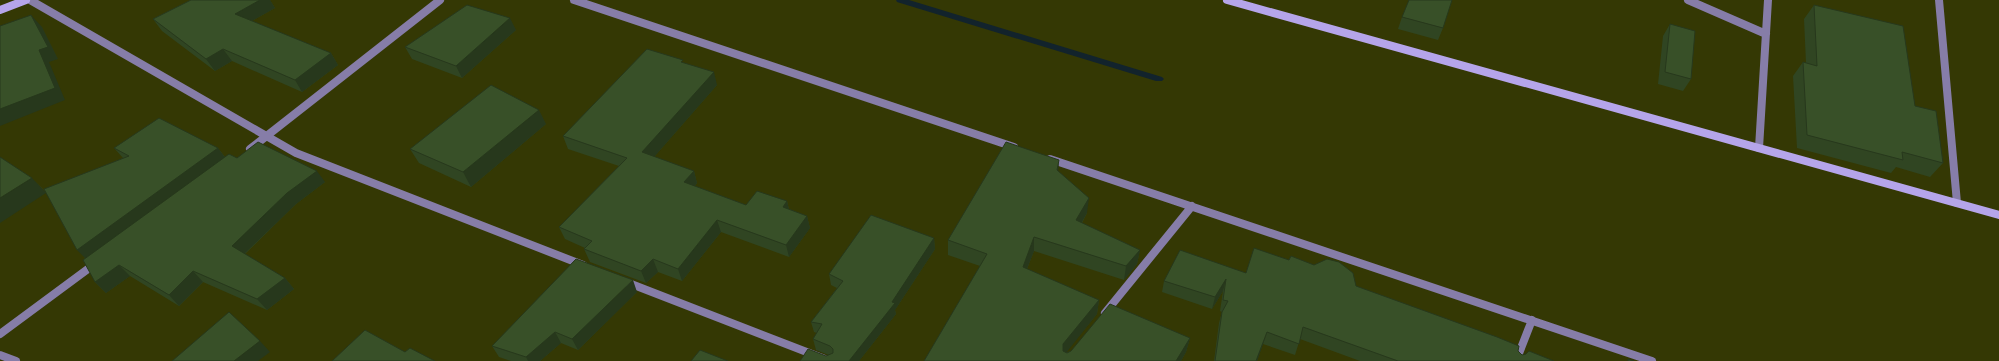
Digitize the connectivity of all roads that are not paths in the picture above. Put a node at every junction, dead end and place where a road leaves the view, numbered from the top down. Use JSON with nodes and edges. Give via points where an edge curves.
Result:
{"nodes":[{"id":1,"x":26,"y":0,"type":"edge"},
{"id":2,"x":30,"y":0,"type":"edge"},
{"id":3,"x":440,"y":0,"type":"edge"},
{"id":4,"x":574,"y":0,"type":"edge"},
{"id":5,"x":1226,"y":0,"type":"edge"},
{"id":6,"x":1688,"y":0,"type":"edge"},
{"id":7,"x":1768,"y":0,"type":"edge"},
{"id":8,"x":1939,"y":0,"type":"edge"},
{"id":9,"x":0,"y":10,"type":"edge"},
{"id":10,"x":1766,"y":34,"type":"junction"},
{"id":11,"x":267,"y":137,"type":"junction"},
{"id":12,"x":1019,"y":148,"type":"edge"},
{"id":13,"x":1760,"y":148,"type":"junction"},
{"id":14,"x":242,"y":156,"type":"edge"},
{"id":15,"x":1041,"y":156,"type":"edge"},
{"id":16,"x":1957,"y":203,"type":"junction"},
{"id":17,"x":1192,"y":206,"type":"junction"},
{"id":18,"x":1999,"y":214,"type":"edge"},
{"id":19,"x":102,"y":259,"type":"edge"},
{"id":20,"x":592,"y":269,"type":"edge"},
{"id":21,"x":615,"y":277,"type":"edge"},
{"id":22,"x":1102,"y":318,"type":"edge"},
{"id":23,"x":1532,"y":320,"type":"junction"},
{"id":24,"x":0,"y":334,"type":"edge"},
{"id":25,"x":0,"y":355,"type":"edge"},
{"id":26,"x":16,"y":361,"type":"edge"},
{"id":27,"x":830,"y":361,"type":"edge"},
{"id":28,"x":1516,"y":361,"type":"edge"},
{"id":29,"x":1652,"y":361,"type":"edge"}],
"edges":[{"from":1,"to":9,"type":"street"},
{"from":2,"to":11,"type":"street"},
{"from":3,"to":11,"type":"street"},
{"from":4,"to":12,"type":"street"},
{"from":5,"to":13,"type":"street"},
{"from":6,"to":10,"type":"street"},
{"from":7,"to":10,"type":"street"},
{"from":8,"to":16,"type":"street"},
{"from":10,"to":13,"type":"street"},
{"from":11,"to":14,"type":"street"},
{"from":11,"to":20,"type":"street","via":[[296,153]]},
{"from":13,"to":16,"type":"street"},
{"from":15,"to":17,"type":"street"},
{"from":16,"to":18,"type":"street"},
{"from":17,"to":22,"type":"street"},
{"from":17,"to":23,"type":"street"},
{"from":19,"to":24,"type":"street"},
{"from":21,"to":27,"type":"street"},
{"from":23,"to":28,"type":"street"},
{"from":23,"to":29,"type":"street"},
{"from":25,"to":26,"type":"street"}]}
